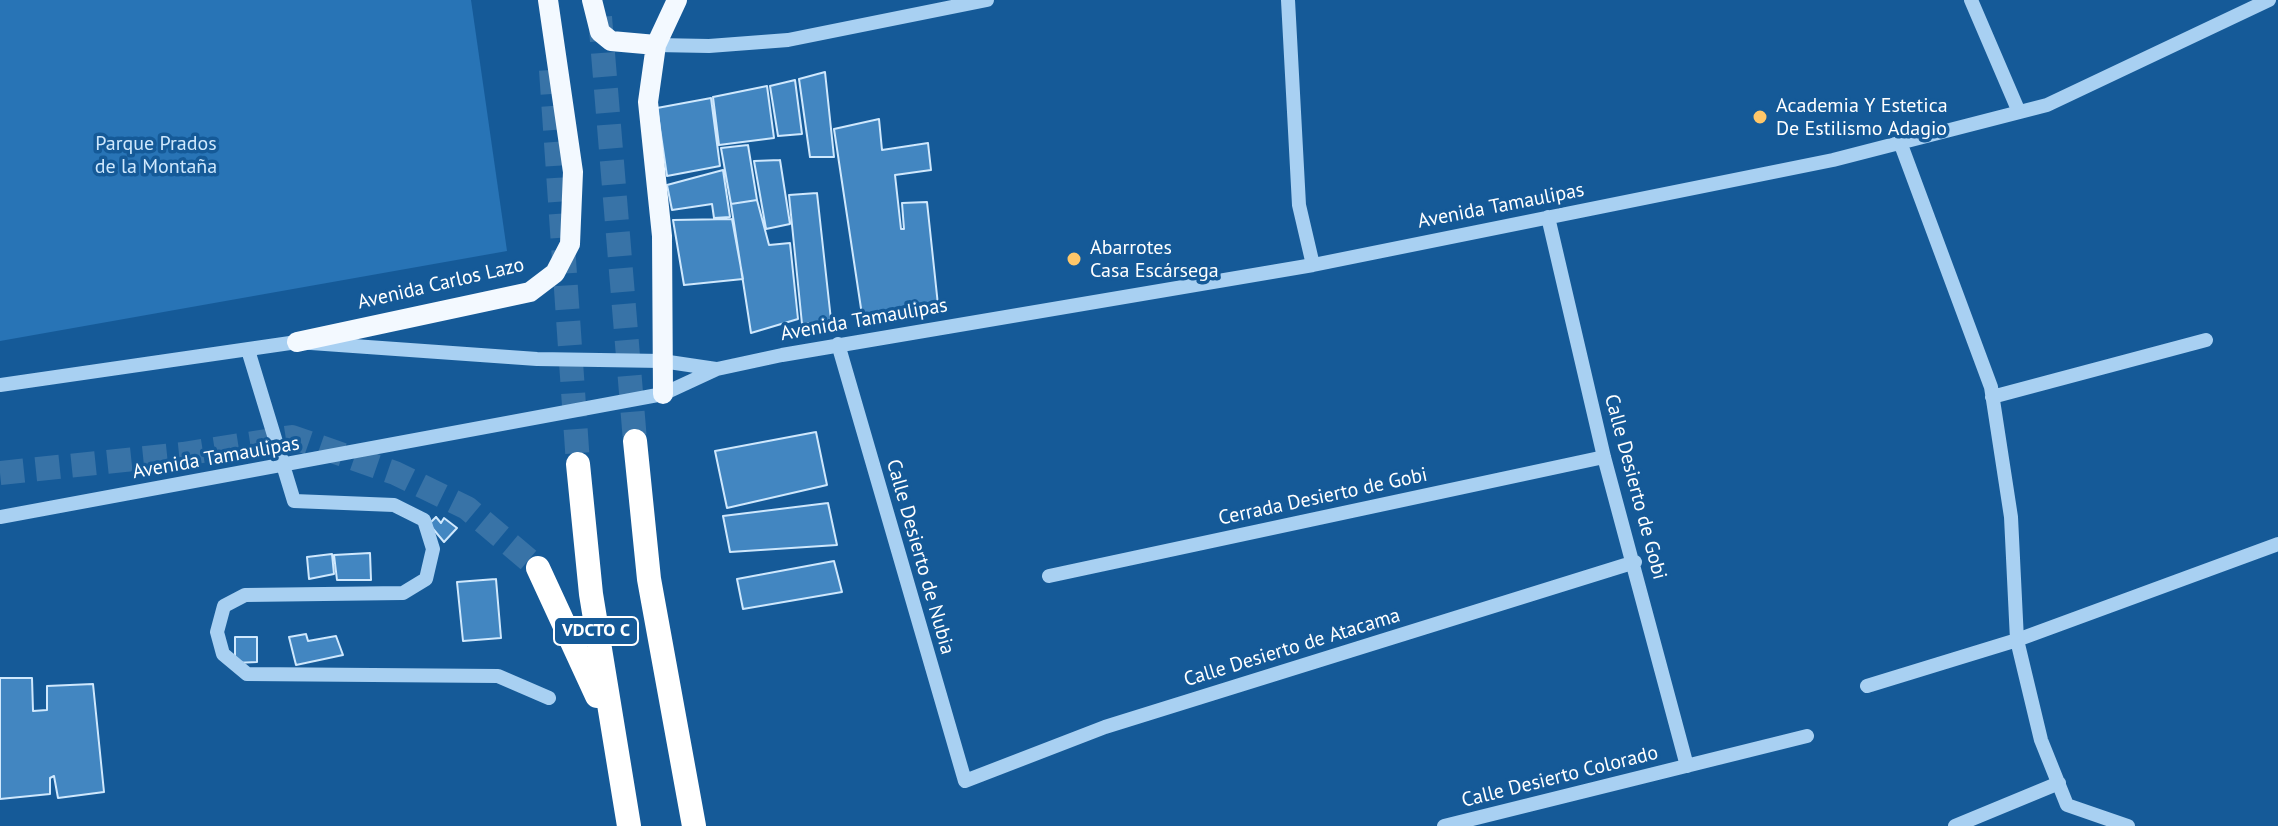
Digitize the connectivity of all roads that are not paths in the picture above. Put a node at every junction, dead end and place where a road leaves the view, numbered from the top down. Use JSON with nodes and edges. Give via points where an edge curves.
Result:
{"nodes":[{"id":1,"x":548,"y":0,"type":"edge"},
{"id":2,"x":592,"y":0,"type":"edge"},
{"id":3,"x":677,"y":0,"type":"edge"},
{"id":4,"x":987,"y":0,"type":"edge"},
{"id":5,"x":1288,"y":0,"type":"edge"},
{"id":6,"x":1971,"y":0,"type":"edge"},
{"id":7,"x":2269,"y":0,"type":"edge"},
{"id":8,"x":656,"y":45,"type":"junction"},
{"id":9,"x":2019,"y":112,"type":"junction"},
{"id":10,"x":1900,"y":142,"type":"junction"},
{"id":11,"x":1548,"y":217,"type":"junction"},
{"id":12,"x":1313,"y":265,"type":"junction"},
{"id":13,"x":2206,"y":340,"type":"dead end"},
{"id":14,"x":297,"y":342,"type":"junction"},
{"id":15,"x":838,"y":344,"type":"junction"},
{"id":16,"x":248,"y":350,"type":"junction"},
{"id":17,"x":662,"y":361,"type":"junction"},
{"id":18,"x":717,"y":369,"type":"junction"},
{"id":19,"x":0,"y":385,"type":"edge"},
{"id":20,"x":663,"y":394,"type":"junction"},
{"id":21,"x":1992,"y":397,"type":"junction"},
{"id":22,"x":635,"y":441,"type":"tunnel mouth"},
{"id":23,"x":1604,"y":457,"type":"junction"},
{"id":24,"x":578,"y":464,"type":"tunnel mouth"},
{"id":25,"x":284,"y":467,"type":"junction"},
{"id":26,"x":0,"y":517,"type":"edge"},
{"id":27,"x":2278,"y":544,"type":"edge"},
{"id":28,"x":1635,"y":562,"type":"junction"},
{"id":29,"x":538,"y":568,"type":"tunnel mouth"},
{"id":30,"x":1049,"y":576,"type":"dead end"},
{"id":31,"x":2017,"y":640,"type":"junction"},
{"id":32,"x":1867,"y":686,"type":"dead end"},
{"id":33,"x":549,"y":698,"type":"dead end"},
{"id":34,"x":609,"y":722,"type":"junction"},
{"id":35,"x":1807,"y":736,"type":"dead end"},
{"id":36,"x":1687,"y":766,"type":"junction"},
{"id":37,"x":965,"y":781,"type":"joint"},
{"id":38,"x":2059,"y":783,"type":"junction"},
{"id":39,"x":629,"y":826,"type":"edge"},
{"id":40,"x":694,"y":826,"type":"edge"},
{"id":41,"x":1444,"y":826,"type":"edge"},
{"id":42,"x":1955,"y":826,"type":"edge"},
{"id":43,"x":2128,"y":826,"type":"edge"}],
"edges":[{"from":1,"to":14,"type":"main road","name":"Avenida Carlos Lazo","via":[[573,172],[570,244],[555,273],[530,292]]},
{"from":2,"to":8,"type":"main road","via":[[600,32],[611,41]]},
{"from":3,"to":8,"type":"main road"},
{"from":4,"to":8,"type":"street","via":[[788,40]]},
{"from":5,"to":12,"type":"street","via":[[1299,205]]},
{"from":6,"to":9,"type":"street"},
{"from":7,"to":9,"type":"street","name":"Avenida Tamaulipas","via":[[2047,105]]},
{"from":8,"to":17,"type":"main road","via":[[648,102],[662,236]]},
{"from":9,"to":10,"type":"street","name":"Avenida Tamaulipas"},
{"from":10,"to":11,"type":"street","name":"Avenida Tamaulipas"},
{"from":10,"to":21,"type":"street"},
{"from":11,"to":12,"type":"street","name":"Avenida Tamaulipas"},
{"from":11,"to":23,"type":"street","name":"Calle Desierto de Gobi"},
{"from":12,"to":15,"type":"street","name":"Avenida Tamaulipas"},
{"from":13,"to":21,"type":"street"},
{"from":14,"to":16,"type":"street","name":"Avenida Tamaulipas"},
{"from":14,"to":17,"type":"street","name":"Avenida Tamaulipas","via":[[537,359]]},
{"from":15,"to":18,"type":"street","name":"Avenida Tamaulipas"},
{"from":15,"to":37,"type":"street","name":"Calle Desierto de Nubia"},
{"from":16,"to":19,"type":"street","name":"Avenida Tamaulipas"},
{"from":16,"to":25,"type":"street"},
{"from":17,"to":18,"type":"street","name":"Avenida Tamaulipas"},
{"from":17,"to":20,"type":"main road"},
{"from":18,"to":20,"type":"street","name":"Avenida Tamaulipas"},
{"from":20,"to":25,"type":"street","name":"Avenida Tamaulipas"},
{"from":21,"to":31,"type":"street","via":[[2011,517]]},
{"from":22,"to":40,"type":"highway","number":"VDCTO C","via":[[649,579]]},
{"from":23,"to":28,"type":"street","name":"Calle Desierto de Gobi"},
{"from":23,"to":30,"type":"street","name":"Cerrada Desierto de Gobi"},
{"from":24,"to":34,"type":"highway","number":"VDCTO C"},
{"from":25,"to":26,"type":"street","name":"Avenida Tamaulipas"},
{"from":25,"to":33,"type":"street","via":[[294,501],[394,505],[424,520],[433,549],[426,579],[403,593],[245,595],[224,606],[217,632],[223,654],[247,674],[498,676]]},
{"from":27,"to":31,"type":"street"},
{"from":28,"to":36,"type":"street","name":"Calle Desierto de Gobi"},
{"from":28,"to":37,"type":"street","name":"Calle Desierto de Atacama","via":[[1105,727]]},
{"from":29,"to":34,"type":"highway"},
{"from":31,"to":32,"type":"street"},
{"from":31,"to":38,"type":"street","via":[[2041,740]]},
{"from":34,"to":39,"type":"highway","number":"VDCTO C"},
{"from":35,"to":36,"type":"street","name":"Calle Desierto Colorado"},
{"from":36,"to":41,"type":"street","name":"Calle Desierto Colorado"},
{"from":38,"to":42,"type":"street"},
{"from":38,"to":43,"type":"street","via":[[2067,805]]}]}
